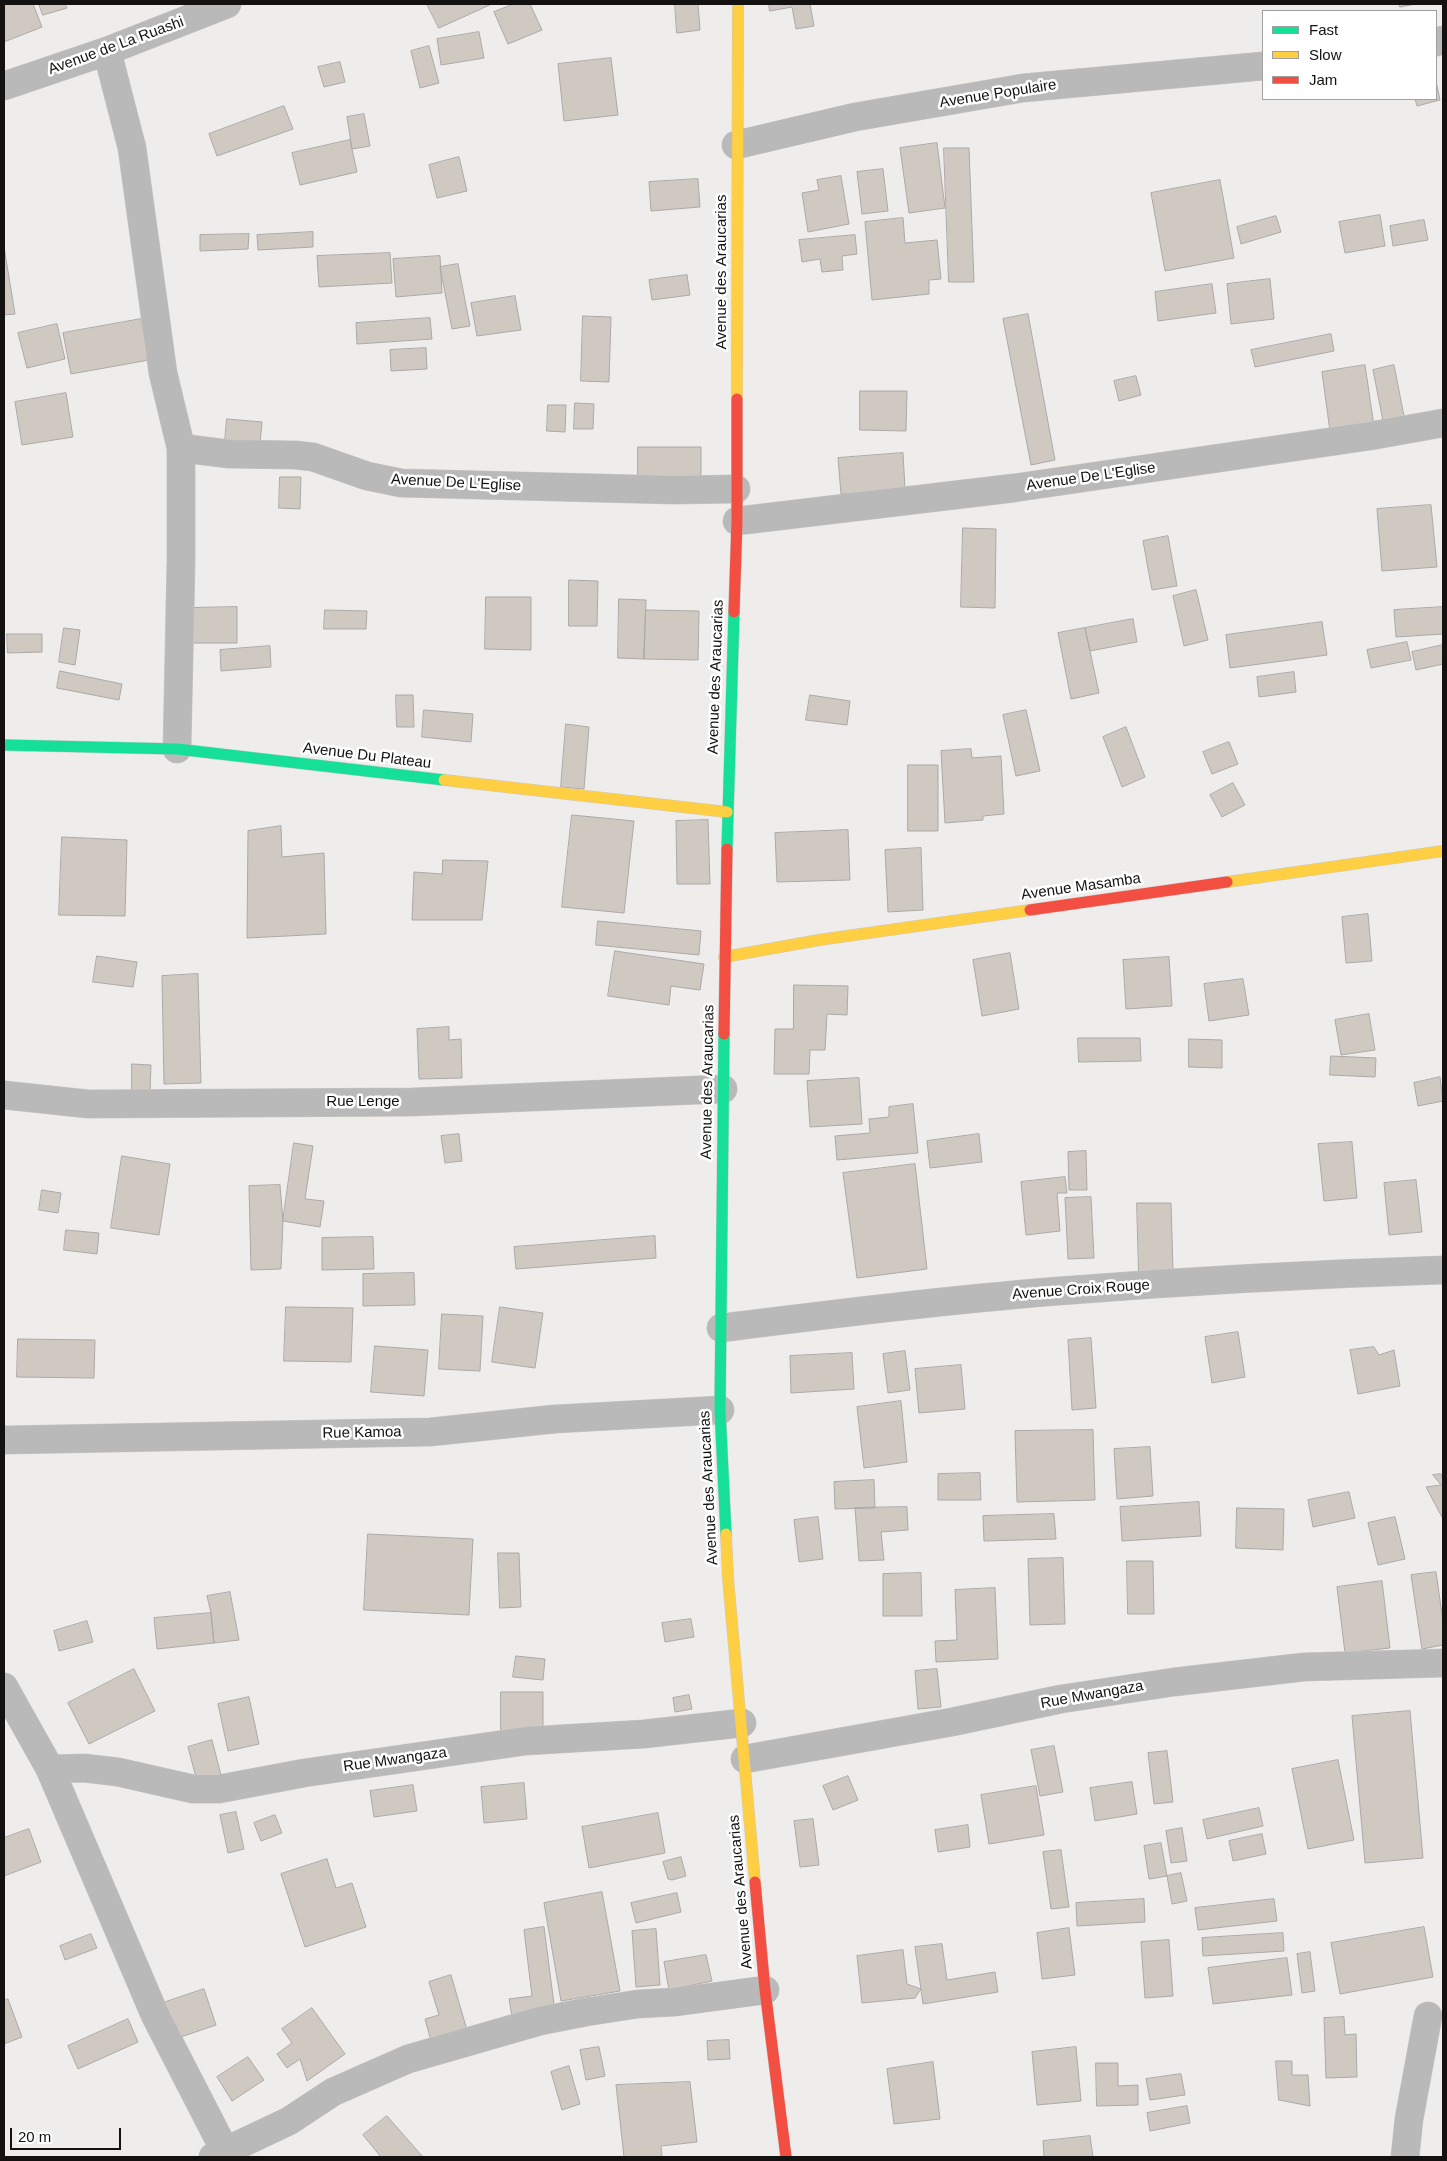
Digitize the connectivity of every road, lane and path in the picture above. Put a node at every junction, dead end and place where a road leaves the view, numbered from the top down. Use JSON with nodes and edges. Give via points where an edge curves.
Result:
{"nodes":[{"id":1,"x":227,"y":4,"type":"edge"},
{"id":2,"x":738,"y":4,"type":"edge"},
{"id":3,"x":107,"y":51,"type":"junction"},
{"id":4,"x":1262,"y":66,"type":"edge"},
{"id":5,"x":4,"y":86,"type":"edge"},
{"id":6,"x":736,"y":145,"type":"junction"},
{"id":7,"x":1443,"y":423,"type":"edge"},
{"id":8,"x":180,"y":448,"type":"junction"},
{"id":9,"x":736,"y":489,"type":"junction"},
{"id":10,"x":737,"y":521,"type":"junction"},
{"id":11,"x":4,"y":745,"type":"edge"},
{"id":12,"x":177,"y":749,"type":"junction"},
{"id":13,"x":726,"y":812,"type":"junction"},
{"id":14,"x":1443,"y":851,"type":"edge"},
{"id":15,"x":724,"y":957,"type":"junction"},
{"id":16,"x":723,"y":1088,"type":"junction"},
{"id":17,"x":4,"y":1095,"type":"edge"},
{"id":18,"x":1443,"y":1270,"type":"edge"},
{"id":19,"x":721,"y":1328,"type":"junction"},
{"id":20,"x":720,"y":1410,"type":"junction"},
{"id":21,"x":4,"y":1440,"type":"edge"},
{"id":22,"x":1443,"y":1663,"type":"edge"},
{"id":23,"x":4,"y":1687,"type":"edge"},
{"id":24,"x":742,"y":1724,"type":"junction"},
{"id":25,"x":745,"y":1759,"type":"junction"},
{"id":26,"x":50,"y":1769,"type":"junction"},
{"id":27,"x":765,"y":1990,"type":"junction"},
{"id":28,"x":1428,"y":2016,"type":"dead end"},
{"id":29,"x":219,"y":2154,"type":"edge"},
{"id":30,"x":786,"y":2157,"type":"edge"},
{"id":31,"x":1405,"y":2157,"type":"edge"}],
"edges":[{"from":1,"to":3,"type":"street","name":"Avenue de La Ruashi"},
{"from":2,"to":6,"type":"street","name":"Avenue des Araucarias"},
{"from":3,"to":5,"type":"street","name":"Avenue de La Ruashi"},
{"from":3,"to":8,"type":"street","via":[[132,148],[163,374]]},
{"from":4,"to":6,"type":"street","name":"Avenue Populaire","via":[[1023,88],[855,117]]},
{"from":6,"to":9,"type":"street","name":"Avenue des Araucarias"},
{"from":7,"to":10,"type":"street","name":"Avenue De L'Eglise","via":[[1004,489]]},
{"from":8,"to":9,"type":"street","name":"Avenue De L'Eglise","via":[[229,454],[313,457],[367,476],[400,483]]},
{"from":8,"to":12,"type":"street"},
{"from":9,"to":10,"type":"street","name":"Avenue des Araucarias"},
{"from":10,"to":13,"type":"street","name":"Avenue des Araucarias"},
{"from":11,"to":12,"type":"street","name":"Avenue Du Plateau"},
{"from":12,"to":13,"type":"street","name":"Avenue Du Plateau"},
{"from":13,"to":15,"type":"street","name":"Avenue des Araucarias"},
{"from":14,"to":15,"type":"street","name":"Avenue Masamba","via":[[819,940]]},
{"from":15,"to":16,"type":"street","name":"Avenue des Araucarias"},
{"from":16,"to":17,"type":"street","name":"Rue Lenge","via":[[413,1102],[88,1104]]},
{"from":16,"to":19,"type":"street","name":"Avenue des Araucarias"},
{"from":18,"to":19,"type":"street","name":"Avenue Croix Rouge","via":[[1059,1291]]},
{"from":19,"to":20,"type":"street","name":"Avenue des Araucarias"},
{"from":20,"to":21,"type":"street","name":"Rue Kamoa","via":[[555,1419],[430,1432]]},
{"from":20,"to":24,"type":"street","name":"Avenue des Araucarias","via":[[728,1578]]},
{"from":22,"to":25,"type":"street","name":"Rue Mwangaza","via":[[1304,1667],[1174,1682],[1061,1699]]},
{"from":23,"to":26,"type":"street"},
{"from":24,"to":25,"type":"street","name":"Avenue des Araucarias"},
{"from":24,"to":26,"type":"street","name":"Rue Mwangaza","via":[[526,1741],[304,1773],[219,1789],[193,1789],[118,1772]]},
{"from":25,"to":27,"type":"street","name":"Avenue des Araucarias"},
{"from":26,"to":29,"type":"street"},
{"from":27,"to":29,"type":"street","via":[[586,2012],[540,2021],[408,2059],[333,2092],[289,2121]]},
{"from":27,"to":30,"type":"street","name":"Avenue des Araucarias"},
{"from":28,"to":31,"type":"street"}]}
